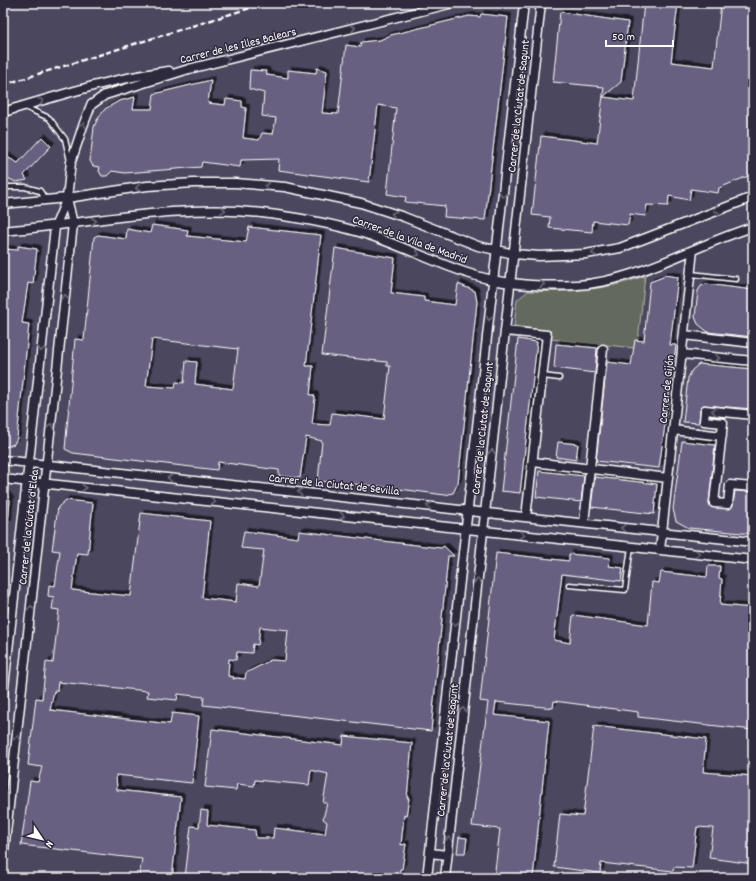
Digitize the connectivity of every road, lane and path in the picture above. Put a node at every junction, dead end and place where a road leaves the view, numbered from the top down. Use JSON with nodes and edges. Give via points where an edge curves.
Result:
{"nodes":[{"id":1,"x":453,"y":3,"type":"edge"},
{"id":2,"x":524,"y":3,"type":"edge"},
{"id":3,"x":541,"y":3,"type":"edge"},
{"id":4,"x":189,"y":68,"type":"junction"},
{"id":5,"x":22,"y":106,"type":"junction"},
{"id":6,"x":3,"y":112,"type":"edge"},
{"id":7,"x":71,"y":162,"type":"junction"},
{"id":8,"x":3,"y":187,"type":"edge"},
{"id":9,"x":753,"y":197,"type":"edge"},
{"id":10,"x":67,"y":198,"type":"junction"},
{"id":11,"x":45,"y":199,"type":"junction"},
{"id":12,"x":3,"y":204,"type":"edge"},
{"id":13,"x":73,"y":224,"type":"junction"},
{"id":14,"x":55,"y":227,"type":"junction"},
{"id":15,"x":753,"y":227,"type":"edge"},
{"id":16,"x":3,"y":231,"type":"edge"},
{"id":17,"x":496,"y":250,"type":"junction"},
{"id":18,"x":693,"y":250,"type":"junction"},
{"id":19,"x":514,"y":254,"type":"junction"},
{"id":20,"x":691,"y":274,"type":"junction"},
{"id":21,"x":493,"y":279,"type":"junction"},
{"id":22,"x":736,"y":279,"type":"dead end"},
{"id":23,"x":510,"y":283,"type":"junction"},
{"id":24,"x":505,"y":331,"type":"junction"},
{"id":25,"x":684,"y":335,"type":"junction"},
{"id":26,"x":753,"y":343,"type":"edge"},
{"id":27,"x":603,"y":349,"type":"dead end"},
{"id":28,"x":682,"y":354,"type":"junction"},
{"id":29,"x":753,"y":361,"type":"edge"},
{"id":30,"x":542,"y":376,"type":"junction"},
{"id":31,"x":559,"y":378,"type":"dead end"},
{"id":32,"x":753,"y":415,"type":"edge"},
{"id":33,"x":673,"y":430,"type":"junction"},
{"id":34,"x":722,"y":436,"type":"junction"},
{"id":35,"x":3,"y":460,"type":"edge"},
{"id":36,"x":533,"y":462,"type":"junction"},
{"id":37,"x":29,"y":463,"type":"junction"},
{"id":38,"x":47,"y":465,"type":"junction"},
{"id":39,"x":590,"y":469,"type":"junction"},
{"id":40,"x":668,"y":478,"type":"junction"},
{"id":41,"x":3,"y":479,"type":"edge"},
{"id":42,"x":27,"y":481,"type":"junction"},
{"id":43,"x":45,"y":483,"type":"junction"},
{"id":44,"x":753,"y":487,"type":"edge"},
{"id":45,"x":468,"y":511,"type":"junction"},
{"id":46,"x":485,"y":512,"type":"junction"},
{"id":47,"x":526,"y":517,"type":"junction"},
{"id":48,"x":584,"y":523,"type":"junction"},
{"id":49,"x":466,"y":529,"type":"junction"},
{"id":50,"x":483,"y":531,"type":"junction"},
{"id":51,"x":662,"y":532,"type":"junction"},
{"id":52,"x":753,"y":542,"type":"edge"},
{"id":53,"x":631,"y":547,"type":"junction"},
{"id":54,"x":660,"y":550,"type":"junction"},
{"id":55,"x":753,"y":560,"type":"edge"},
{"id":56,"x":569,"y":585,"type":"dead end"},
{"id":57,"x":3,"y":696,"type":"edge"},
{"id":58,"x":430,"y":853,"type":"junction"},
{"id":59,"x":447,"y":855,"type":"junction"},
{"id":60,"x":3,"y":860,"type":"edge"},
{"id":61,"x":427,"y":878,"type":"edge"},
{"id":62,"x":445,"y":878,"type":"edge"}],
"edges":[{"from":4,"to":1,"type":"street","name":"Carrer de les Illes Balears","one_way":true},
{"from":2,"to":17,"type":"street","name":"Carrer de la Ciutat de Sagunt","one_way":true},
{"from":3,"to":19,"type":"street","name":"Carrer de la Ciutat de Sagunt"},
{"from":5,"to":4,"type":"street","one_way":true,"via":[[142,74]]},
{"from":7,"to":4,"type":"street","name":"Carrer de les Illes Balears","one_way":true,"via":[[91,105],[105,95]]},
{"from":5,"to":6,"type":"street"},
{"from":5,"to":7,"type":"lane","via":[[48,118],[65,139]]},
{"from":7,"to":10,"type":"street","name":"Carrer de la Ciutat d'Elda"},
{"from":8,"to":11,"type":"lane","via":[[25,187],[40,191]]},
{"from":9,"to":19,"type":"street","name":"Carrer de la Vila de Madrid","one_way":true,"via":[[620,248],[586,254]]},
{"from":10,"to":11,"type":"street","name":"Carrer de la Vila de Madrid"},
{"from":10,"to":13,"type":"street","name":"Carrer de la Ciutat d'Elda"},
{"from":10,"to":14,"type":"street","name":"Carrer de la Ciutat d'Elda"},
{"from":17,"to":10,"type":"street","name":"Carrer de la Vila de Madrid","one_way":true,"via":[[478,246],[361,203],[285,187],[194,183],[147,186]]},
{"from":11,"to":12,"type":"street","name":"Carrer de la Vila de Madrid"},
{"from":13,"to":14,"type":"street","name":"Carrer de la Vila de Madrid"},
{"from":13,"to":21,"type":"street","name":"Carrer de la Vila de Madrid","one_way":true,"via":[[160,212],[207,209],[273,214],[348,228],[434,261]]},
{"from":38,"to":13,"type":"street","name":"Carrer de la Ciutat d'Elda","one_way":true},
{"from":14,"to":16,"type":"street","name":"Carrer de la Vila de Madrid"},
{"from":14,"to":37,"type":"street","name":"Carrer de la Ciutat d'Elda","one_way":true},
{"from":15,"to":18,"type":"street","name":"Carrer de la Vila de Madrid"},
{"from":17,"to":19,"type":"street","name":"Carrer de la Vila de Madrid"},
{"from":17,"to":21,"type":"street","name":"Carrer de la Ciutat de Sagunt"},
{"from":18,"to":20,"type":"street","name":"Carrer de Gijón"},
{"from":23,"to":18,"type":"street","name":"Carrer de la Vila de Madrid","one_way":true,"via":[[577,285],[622,277]]},
{"from":19,"to":23,"type":"street","name":"Carrer de la Ciutat de Sagunt"},
{"from":20,"to":22,"type":"lane"},
{"from":20,"to":25,"type":"street","name":"Carrer de Gijón"},
{"from":21,"to":23,"type":"street","name":"Carrer de la Vila de Madrid"},
{"from":21,"to":45,"type":"street","name":"Carrer de la Ciutat de Sagunt","one_way":true},
{"from":23,"to":24,"type":"street","name":"Carrer de la Ciutat de Sagunt"},
{"from":24,"to":30,"type":"street","via":[[547,335]]},
{"from":46,"to":24,"type":"street","name":"Carrer de la Ciutat de Sagunt","one_way":true},
{"from":25,"to":26,"type":"street"},
{"from":25,"to":28,"type":"street","name":"Carrer de Gijón"},
{"from":27,"to":39,"type":"street"},
{"from":28,"to":29,"type":"street","one_way":true},
{"from":28,"to":33,"type":"street","name":"Carrer de Gijón"},
{"from":30,"to":31,"type":"lane"},
{"from":30,"to":36,"type":"street"},
{"from":32,"to":34,"type":"street","one_way":true,"via":[[705,410],[704,421],[723,423]]},
{"from":33,"to":34,"type":"street"},
{"from":33,"to":40,"type":"street","name":"Carrer de Gijón"},
{"from":34,"to":44,"type":"street","via":[[714,503],[728,504],[730,485]]},
{"from":35,"to":37,"type":"street","name":"Carrer de la Ciutat de Sevilla"},
{"from":36,"to":39,"type":"street"},
{"from":36,"to":47,"type":"street"},
{"from":37,"to":38,"type":"street","name":"Carrer de la Ciutat de Sevilla"},
{"from":37,"to":42,"type":"street","name":"Carrer de la Ciutat d'Elda"},
{"from":38,"to":43,"type":"street","name":"Carrer de la Ciutat d'Elda"},
{"from":45,"to":38,"type":"street","name":"Carrer de la Ciutat de Sevilla","one_way":true},
{"from":39,"to":40,"type":"street"},
{"from":39,"to":48,"type":"street"},
{"from":40,"to":51,"type":"street","name":"Carrer de Gijón"},
{"from":41,"to":42,"type":"street"},
{"from":42,"to":43,"type":"street"},
{"from":42,"to":57,"type":"street","name":"Carrer de la Ciutat d'Elda"},
{"from":43,"to":49,"type":"street","one_way":true},
{"from":60,"to":43,"type":"street","name":"Carrer de la Ciutat d'Elda","one_way":true},
{"from":45,"to":46,"type":"street","name":"Carrer de la Ciutat de Sevilla"},
{"from":45,"to":49,"type":"street","name":"Carrer de la Ciutat de Sagunt"},
{"from":46,"to":47,"type":"street","name":"Carrer de la Ciutat de Sevilla"},
{"from":46,"to":50,"type":"street","name":"Carrer de la Ciutat de Sagunt"},
{"from":47,"to":48,"type":"street","name":"Carrer de la Ciutat de Sevilla"},
{"from":51,"to":48,"type":"street","name":"Carrer de la Ciutat de Sevilla","one_way":true},
{"from":49,"to":50,"type":"street"},
{"from":49,"to":58,"type":"street","name":"Carrer de la Ciutat de Sagunt","one_way":true},
{"from":50,"to":53,"type":"street","one_way":true},
{"from":59,"to":50,"type":"street","name":"Carrer de la Ciutat de Sagunt","one_way":true},
{"from":51,"to":52,"type":"street","name":"Carrer de la Ciutat de Sevilla"},
{"from":51,"to":54,"type":"street"},
{"from":53,"to":54,"type":"street"},
{"from":53,"to":56,"type":"lane","via":[[625,590]]},
{"from":54,"to":55,"type":"street","one_way":true},
{"from":58,"to":59,"type":"street"},
{"from":58,"to":61,"type":"street","name":"Carrer de la Ciutat de Sagunt"},
{"from":59,"to":62,"type":"street","name":"Carrer de la Ciutat de Sagunt"}]}
